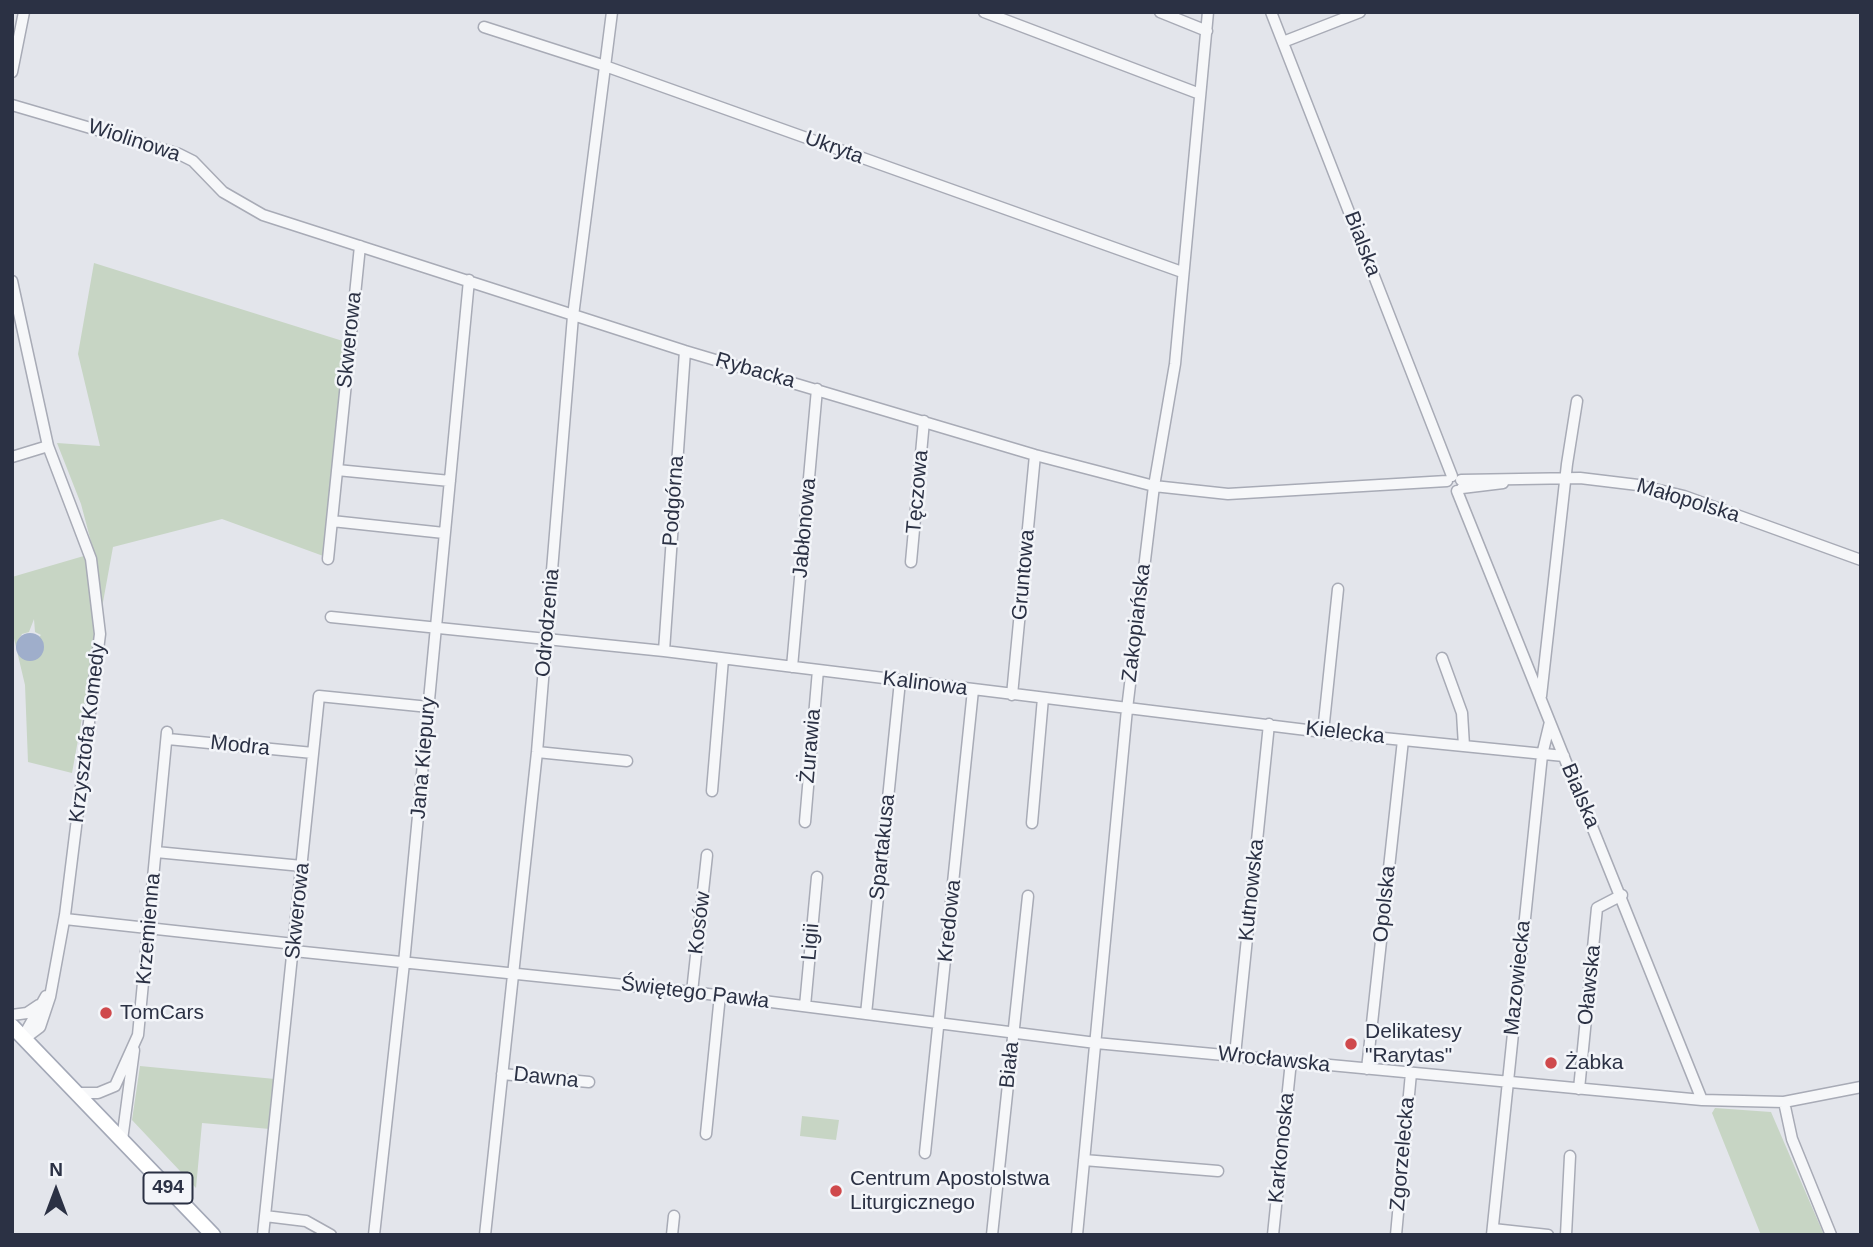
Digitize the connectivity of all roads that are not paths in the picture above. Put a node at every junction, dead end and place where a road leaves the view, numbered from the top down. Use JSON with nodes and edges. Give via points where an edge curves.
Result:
{"nodes":[{"id":1,"x":24,"y":12,"type":"edge"},
{"id":2,"x":612,"y":12,"type":"edge"},
{"id":3,"x":984,"y":12,"type":"edge"},
{"id":4,"x":1160,"y":12,"type":"edge"},
{"id":5,"x":1208,"y":12,"type":"edge"},
{"id":6,"x":1271,"y":12,"type":"edge"},
{"id":7,"x":1360,"y":12,"type":"edge"},
{"id":8,"x":484,"y":27,"type":"dead end"},
{"id":9,"x":1207,"y":31,"type":"junction"},
{"id":10,"x":1283,"y":42,"type":"junction"},
{"id":11,"x":605,"y":66,"type":"junction"},
{"id":12,"x":12,"y":72,"type":"edge"},
{"id":13,"x":1200,"y":93,"type":"junction"},
{"id":14,"x":12,"y":105,"type":"edge"},
{"id":15,"x":360,"y":246,"type":"junction"},
{"id":16,"x":1182,"y":272,"type":"junction"},
{"id":17,"x":469,"y":280,"type":"junction"},
{"id":18,"x":12,"y":281,"type":"edge"},
{"id":19,"x":573,"y":316,"type":"junction"},
{"id":20,"x":17,"y":336,"type":"edge"},
{"id":21,"x":685,"y":351,"type":"junction"},
{"id":22,"x":817,"y":389,"type":"junction"},
{"id":23,"x":1577,"y":401,"type":"dead end"},
{"id":24,"x":924,"y":421,"type":"junction"},
{"id":25,"x":48,"y":446,"type":"junction"},
{"id":26,"x":1035,"y":455,"type":"junction"},
{"id":27,"x":12,"y":457,"type":"edge"},
{"id":28,"x":337,"y":470,"type":"junction"},
{"id":29,"x":1565,"y":479,"type":"junction"},
{"id":30,"x":450,"y":481,"type":"junction"},
{"id":31,"x":1455,"y":484,"type":"junction"},
{"id":32,"x":1154,"y":486,"type":"junction"},
{"id":33,"x":332,"y":521,"type":"junction"},
{"id":34,"x":444,"y":533,"type":"junction"},
{"id":35,"x":328,"y":559,"type":"dead end"},
{"id":36,"x":1861,"y":560,"type":"edge"},
{"id":37,"x":912,"y":562,"type":"dead end"},
{"id":38,"x":1338,"y":589,"type":"dead end"},
{"id":39,"x":331,"y":617,"type":"dead end"},
{"id":40,"x":436,"y":628,"type":"junction"},
{"id":41,"x":547,"y":638,"type":"junction"},
{"id":42,"x":664,"y":651,"type":"junction"},
{"id":43,"x":1442,"y":658,"type":"dead end"},
{"id":44,"x":723,"y":659,"type":"junction"},
{"id":45,"x":792,"y":667,"type":"junction"},
{"id":46,"x":818,"y":670,"type":"junction"},
{"id":47,"x":900,"y":681,"type":"junction"},
{"id":48,"x":973,"y":690,"type":"junction"},
{"id":49,"x":1012,"y":695,"type":"junction"},
{"id":50,"x":1043,"y":698,"type":"junction"},
{"id":51,"x":1541,"y":699,"type":"junction"},
{"id":52,"x":429,"y":708,"type":"junction"},
{"id":53,"x":1127,"y":709,"type":"junction"},
{"id":54,"x":1550,"y":722,"type":"junction"},
{"id":55,"x":1269,"y":724,"type":"junction"},
{"id":56,"x":1323,"y":732,"type":"junction"},
{"id":57,"x":168,"y":735,"type":"joint"},
{"id":58,"x":1403,"y":740,"type":"junction"},
{"id":59,"x":1464,"y":746,"type":"junction"},
{"id":60,"x":537,"y":752,"type":"junction"},
{"id":61,"x":313,"y":753,"type":"junction"},
{"id":62,"x":1542,"y":755,"type":"junction"},
{"id":63,"x":1564,"y":756,"type":"junction"},
{"id":64,"x":627,"y":761,"type":"dead end"},
{"id":65,"x":712,"y":791,"type":"dead end"},
{"id":66,"x":805,"y":822,"type":"dead end"},
{"id":67,"x":1032,"y":823,"type":"dead end"},
{"id":68,"x":156,"y":852,"type":"junction"},
{"id":69,"x":708,"y":855,"type":"dead end"},
{"id":70,"x":302,"y":866,"type":"junction"},
{"id":71,"x":817,"y":877,"type":"dead end"},
{"id":72,"x":1622,"y":895,"type":"junction"},
{"id":73,"x":1028,"y":896,"type":"dead end"},
{"id":74,"x":65,"y":919,"type":"junction"},
{"id":75,"x":149,"y":929,"type":"junction"},
{"id":76,"x":294,"y":947,"type":"junction"},
{"id":77,"x":404,"y":963,"type":"junction"},
{"id":78,"x":513,"y":972,"type":"junction"},
{"id":79,"x":53,"y":985,"type":"junction"},
{"id":80,"x":692,"y":992,"type":"junction"},
{"id":81,"x":720,"y":995,"type":"junction"},
{"id":82,"x":44,"y":1001,"type":"junction"},
{"id":83,"x":805,"y":1006,"type":"junction"},
{"id":84,"x":866,"y":1014,"type":"junction"},
{"id":85,"x":12,"y":1015,"type":"edge"},
{"id":86,"x":940,"y":1023,"type":"junction"},
{"id":87,"x":40,"y":1027,"type":"junction"},
{"id":88,"x":1014,"y":1032,"type":"junction"},
{"id":89,"x":20,"y":1034,"type":"edge"},
{"id":90,"x":1096,"y":1043,"type":"junction"},
{"id":91,"x":133,"y":1047,"type":"junction"},
{"id":92,"x":37,"y":1051,"type":"junction"},
{"id":93,"x":1235,"y":1055,"type":"junction"},
{"id":94,"x":1292,"y":1061,"type":"junction"},
{"id":95,"x":1367,"y":1069,"type":"junction"},
{"id":96,"x":1410,"y":1073,"type":"junction"},
{"id":97,"x":502,"y":1074,"type":"junction"},
{"id":98,"x":1507,"y":1082,"type":"junction"},
{"id":99,"x":589,"y":1083,"type":"dead end"},
{"id":100,"x":1861,"y":1087,"type":"edge"},
{"id":101,"x":1579,"y":1089,"type":"junction"},
{"id":102,"x":77,"y":1093,"type":"junction"},
{"id":103,"x":1702,"y":1100,"type":"junction"},
{"id":104,"x":1784,"y":1102,"type":"junction"},
{"id":105,"x":706,"y":1134,"type":"dead end"},
{"id":106,"x":122,"y":1140,"type":"junction"},
{"id":107,"x":925,"y":1153,"type":"dead end"},
{"id":108,"x":1570,"y":1156,"type":"dead end"},
{"id":109,"x":1084,"y":1160,"type":"junction"},
{"id":110,"x":1218,"y":1171,"type":"dead end"},
{"id":111,"x":265,"y":1216,"type":"junction"},
{"id":112,"x":674,"y":1216,"type":"dead end"},
{"id":113,"x":1492,"y":1232,"type":"edge"},
{"id":114,"x":213,"y":1235,"type":"edge"},
{"id":115,"x":263,"y":1235,"type":"edge"},
{"id":116,"x":331,"y":1235,"type":"edge"},
{"id":117,"x":374,"y":1235,"type":"edge"},
{"id":118,"x":485,"y":1235,"type":"edge"},
{"id":119,"x":672,"y":1235,"type":"edge"},
{"id":120,"x":992,"y":1235,"type":"edge"},
{"id":121,"x":1077,"y":1235,"type":"edge"},
{"id":122,"x":1273,"y":1235,"type":"edge"},
{"id":123,"x":1396,"y":1235,"type":"edge"},
{"id":124,"x":1548,"y":1235,"type":"edge"},
{"id":125,"x":1566,"y":1235,"type":"edge"},
{"id":126,"x":1831,"y":1235,"type":"edge"}],
"edges":[{"from":1,"to":12,"type":"street"},
{"from":2,"to":11,"type":"street","name":"Odrodzenia"},
{"from":3,"to":13,"type":"street"},
{"from":4,"to":9,"type":"street"},
{"from":5,"to":9,"type":"street","name":"Zakopiańska"},
{"from":6,"to":10,"type":"street","name":"Bialska"},
{"from":7,"to":10,"type":"street"},
{"from":8,"to":11,"type":"street","name":"Ukryta"},
{"from":9,"to":13,"type":"street","name":"Zakopiańska"},
{"from":10,"to":31,"type":"street","name":"Bialska"},
{"from":11,"to":16,"type":"street","name":"Ukryta"},
{"from":11,"to":19,"type":"street","name":"Odrodzenia"},
{"from":13,"to":16,"type":"street","name":"Zakopiańska"},
{"from":14,"to":15,"type":"street","name":"Wiolinowa","via":[[179,154],[193,161],[223,192],[263,215]]},
{"from":15,"to":17,"type":"street","name":"Rybacka"},
{"from":15,"to":28,"type":"street","name":"Skwerowa"},
{"from":16,"to":32,"type":"street","name":"Zakopiańska","via":[[1173,376]]},
{"from":17,"to":19,"type":"street","name":"Rybacka"},
{"from":17,"to":30,"type":"street","name":"Jana Kiepury"},
{"from":18,"to":20,"type":"street","name":"Krzysztofa Komedy"},
{"from":19,"to":21,"type":"street","name":"Rybacka"},
{"from":19,"to":41,"type":"street","name":"Odrodzenia"},
{"from":20,"to":25,"type":"street","name":"Krzysztofa Komedy"},
{"from":21,"to":22,"type":"street","name":"Rybacka"},
{"from":21,"to":42,"type":"street","name":"Podgórna"},
{"from":22,"to":24,"type":"street","name":"Rybacka"},
{"from":22,"to":45,"type":"street","name":"Jabłonowa"},
{"from":23,"to":29,"type":"street"},
{"from":24,"to":26,"type":"street","name":"Rybacka"},
{"from":24,"to":37,"type":"street","name":"Tęczowa"},
{"from":25,"to":27,"type":"street"},
{"from":25,"to":74,"type":"street","name":"Krzysztofa Komedy","via":[[91,559],[100,634]]},
{"from":26,"to":32,"type":"street","name":"Rybacka"},
{"from":26,"to":49,"type":"street","name":"Gruntowa"},
{"from":28,"to":30,"type":"street"},
{"from":28,"to":33,"type":"street","name":"Skwerowa"},
{"from":29,"to":31,"type":"street","name":"Małopolska"},
{"from":29,"to":36,"type":"street","name":"Małopolska","via":[[1654,488]]},
{"from":29,"to":51,"type":"street"},
{"from":30,"to":34,"type":"street","name":"Jana Kiepury"},
{"from":31,"to":32,"type":"street","name":"Małopolska","via":[[1228,495]]},
{"from":31,"to":51,"type":"street","name":"Bialska"},
{"from":32,"to":53,"type":"street","name":"Zakopiańska"},
{"from":33,"to":34,"type":"street"},
{"from":33,"to":35,"type":"street","name":"Skwerowa"},
{"from":34,"to":40,"type":"street","name":"Jana Kiepury"},
{"from":38,"to":56,"type":"street"},
{"from":39,"to":40,"type":"street","name":"Kalinowa"},
{"from":40,"to":41,"type":"street","name":"Kalinowa"},
{"from":40,"to":52,"type":"street","name":"Jana Kiepury"},
{"from":41,"to":42,"type":"street","name":"Kalinowa"},
{"from":41,"to":60,"type":"street","name":"Odrodzenia"},
{"from":42,"to":44,"type":"street","name":"Kalinowa"},
{"from":43,"to":59,"type":"street","via":[[1462,713]]},
{"from":44,"to":45,"type":"street","name":"Kalinowa"},
{"from":44,"to":65,"type":"street"},
{"from":45,"to":46,"type":"street","name":"Kalinowa"},
{"from":46,"to":47,"type":"street","name":"Kalinowa"},
{"from":46,"to":66,"type":"street","name":"Żurawia"},
{"from":47,"to":48,"type":"street","name":"Kalinowa"},
{"from":47,"to":84,"type":"street","name":"Spartakusa"},
{"from":48,"to":49,"type":"street","name":"Kalinowa"},
{"from":48,"to":86,"type":"street","name":"Kredowa"},
{"from":49,"to":50,"type":"street","name":"Kalinowa"},
{"from":50,"to":53,"type":"street","name":"Kalinowa"},
{"from":50,"to":67,"type":"street"},
{"from":51,"to":54,"type":"street","name":"Bialska"},
{"from":52,"to":61,"type":"street","name":"Skwerowa","via":[[319,696]]},
{"from":52,"to":77,"type":"street","name":"Jana Kiepury"},
{"from":53,"to":55,"type":"street","name":"Kielecka"},
{"from":53,"to":90,"type":"street","name":"Zakopiańska"},
{"from":54,"to":62,"type":"street","name":"Mazowiecka"},
{"from":54,"to":63,"type":"street","name":"Bialska"},
{"from":55,"to":56,"type":"street","name":"Kielecka"},
{"from":55,"to":93,"type":"street","name":"Kutnowska"},
{"from":56,"to":58,"type":"street","name":"Kielecka"},
{"from":57,"to":61,"type":"street","name":"Modra"},
{"from":57,"to":68,"type":"street","name":"Krzemienna"},
{"from":58,"to":59,"type":"street","name":"Kielecka"},
{"from":58,"to":95,"type":"street","name":"Opolska"},
{"from":59,"to":62,"type":"street","name":"Kielecka"},
{"from":60,"to":64,"type":"street"},
{"from":60,"to":78,"type":"street","name":"Odrodzenia"},
{"from":61,"to":70,"type":"street","name":"Skwerowa"},
{"from":62,"to":63,"type":"street","name":"Kielecka"},
{"from":62,"to":98,"type":"street","name":"Mazowiecka"},
{"from":63,"to":72,"type":"street","name":"Bialska"},
{"from":68,"to":70,"type":"street","name":"Krzemienna"},
{"from":68,"to":75,"type":"street","name":"Krzemienna"},
{"from":69,"to":80,"type":"street","name":"Kosów"},
{"from":70,"to":76,"type":"street","name":"Skwerowa"},
{"from":71,"to":83,"type":"street","name":"Ligii"},
{"from":72,"to":101,"type":"street","name":"Oławska","via":[[1597,908]]},
{"from":72,"to":103,"type":"street","name":"Bialska"},
{"from":73,"to":88,"type":"street","name":"Biała"},
{"from":74,"to":75,"type":"street","name":"Świętego Pawła"},
{"from":74,"to":79,"type":"street","name":"Krzysztofa Komedy"},
{"from":75,"to":76,"type":"street","name":"Świętego Pawła"},
{"from":75,"to":91,"type":"street","name":"Krzemienna"},
{"from":76,"to":77,"type":"street","name":"Świętego Pawła"},
{"from":76,"to":111,"type":"street","name":"Skwerowa"},
{"from":77,"to":78,"type":"street","name":"Świętego Pawła"},
{"from":77,"to":117,"type":"street","name":"Jana Kiepury"},
{"from":78,"to":80,"type":"street","name":"Świętego Pawła"},
{"from":78,"to":97,"type":"street","name":"Odrodzenia"},
{"from":79,"to":82,"type":"street","name":"Krzysztofa Komedy"},
{"from":79,"to":87,"type":"street","name":"Krzysztofa Komedy"},
{"from":80,"to":81,"type":"street","name":"Świętego Pawła"},
{"from":81,"to":83,"type":"street","name":"Świętego Pawła"},
{"from":81,"to":105,"type":"street"},
{"from":82,"to":85,"type":"street","via":[[27,1013]]},
{"from":82,"to":89,"type":"street","name":"Krzysztofa Komedy"},
{"from":83,"to":84,"type":"street","name":"Świętego Pawła"},
{"from":84,"to":86,"type":"street","name":"Świętego Pawła"},
{"from":86,"to":88,"type":"street","name":"Świętego Pawła"},
{"from":86,"to":107,"type":"street","name":"Kredowa"},
{"from":87,"to":89,"type":"street"},
{"from":87,"to":92,"type":"street","name":"Krzysztofa Komedy"},
{"from":88,"to":90,"type":"street","name":"Świętego Pawła"},
{"from":88,"to":120,"type":"street","name":"Biała"},
{"from":89,"to":92,"type":"main road","number":"494"},
{"from":90,"to":93,"type":"street","name":"Wrocławska"},
{"from":90,"to":109,"type":"street","name":"Zakopiańska"},
{"from":91,"to":102,"type":"street","name":"Krzemienna","via":[[115,1086],[98,1093]]},
{"from":91,"to":106,"type":"street","name":"Krzemienna","via":[[135,1060]]},
{"from":92,"to":102,"type":"main road","number":"494"},
{"from":93,"to":94,"type":"street","name":"Wrocławska"},
{"from":94,"to":95,"type":"street","name":"Wrocławska"},
{"from":94,"to":122,"type":"street","name":"Karkonoska"},
{"from":95,"to":96,"type":"street","name":"Wrocławska"},
{"from":96,"to":98,"type":"street","name":"Wrocławska"},
{"from":96,"to":123,"type":"street","name":"Zgorzelecka"},
{"from":97,"to":99,"type":"street","name":"Dawna"},
{"from":97,"to":118,"type":"street","name":"Odrodzenia"},
{"from":98,"to":101,"type":"street","name":"Wrocławska"},
{"from":98,"to":113,"type":"street","name":"Mazowiecka"},
{"from":100,"to":104,"type":"street","name":"Wrocławska"},
{"from":101,"to":103,"type":"street","name":"Wrocławska"},
{"from":102,"to":106,"type":"main road","number":"494"},
{"from":103,"to":104,"type":"street","name":"Wrocławska"},
{"from":104,"to":126,"type":"street","via":[[1792,1139]]},
{"from":106,"to":114,"type":"main road","number":"494"},
{"from":108,"to":125,"type":"street"},
{"from":109,"to":110,"type":"street"},
{"from":109,"to":121,"type":"street","name":"Zakopiańska"},
{"from":111,"to":115,"type":"street","name":"Skwerowa"},
{"from":111,"to":116,"type":"street","via":[[306,1221]]},
{"from":112,"to":119,"type":"street"},
{"from":113,"to":124,"type":"street"}]}
